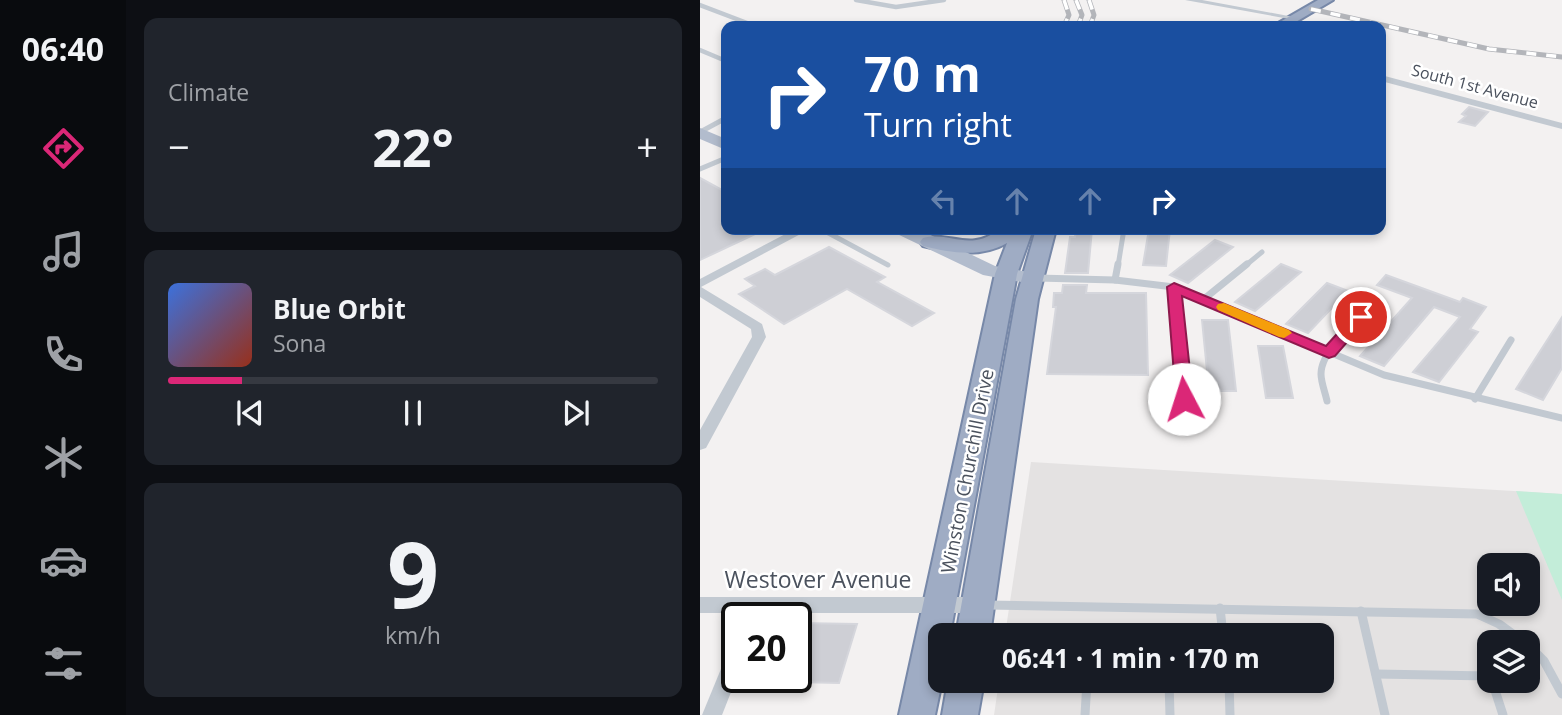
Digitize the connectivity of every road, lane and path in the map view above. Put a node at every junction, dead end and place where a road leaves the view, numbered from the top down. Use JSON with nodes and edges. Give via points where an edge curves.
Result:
{"nodes":[{"id":1,"x":856,"y":0,"type":"edge"},
{"id":2,"x":944,"y":0,"type":"edge"},
{"id":3,"x":1189,"y":0,"type":"edge"},
{"id":4,"x":1333,"y":2,"type":"edge"},
{"id":5,"x":700,"y":5,"type":"edge"},
{"id":6,"x":742,"y":21,"type":"edge"},
{"id":7,"x":1292,"y":21,"type":"edge"},
{"id":8,"x":1299,"y":21,"type":"edge"},
{"id":9,"x":700,"y":50,"type":"edge"},
{"id":10,"x":721,"y":59,"type":"edge"},
{"id":11,"x":1386,"y":79,"type":"edge"},
{"id":12,"x":721,"y":121,"type":"edge"},
{"id":13,"x":1562,"y":126,"type":"edge"},
{"id":14,"x":700,"y":132,"type":"edge"},
{"id":15,"x":721,"y":142,"type":"edge"},
{"id":16,"x":721,"y":160,"type":"edge"},
{"id":17,"x":700,"y":169,"type":"edge"},
{"id":18,"x":793,"y":235,"type":"edge"},
{"id":19,"x":832,"y":235,"type":"edge"},
{"id":20,"x":915,"y":235,"type":"edge"},
{"id":21,"x":1006,"y":235,"type":"edge"},
{"id":22,"x":1022,"y":235,"type":"edge"},
{"id":23,"x":1043,"y":235,"type":"edge"},
{"id":24,"x":1123,"y":235,"type":"edge"},
{"id":25,"x":930,"y":242,"type":"junction"},
{"id":26,"x":1262,"y":251,"type":"dead end"},
{"id":27,"x":888,"y":265,"type":"dead end"},
{"id":28,"x":1019,"y":276,"type":"junction"},
{"id":29,"x":1115,"y":280,"type":"junction"},
{"id":30,"x":700,"y":285,"type":"edge"},
{"id":31,"x":1174,"y":287,"type":"junction"},
{"id":32,"x":700,"y":291,"type":"edge"},
{"id":33,"x":1204,"y":299,"type":"junction"},
{"id":34,"x":1377,"y":299,"type":"dead end"},
{"id":35,"x":1511,"y":340,"type":"dead end"},
{"id":36,"x":1329,"y":353,"type":"junction"},
{"id":37,"x":1184,"y":399,"type":"dead end"},
{"id":38,"x":1475,"y":399,"type":"junction"},
{"id":39,"x":1327,"y":401,"type":"dead end"},
{"id":40,"x":1562,"y":418,"type":"edge"},
{"id":41,"x":700,"y":444,"type":"edge"},
{"id":42,"x":940,"y":604,"type":"junction"},
{"id":43,"x":700,"y":605,"type":"edge"},
{"id":44,"x":721,"y":607,"type":"edge"},
{"id":45,"x":1220,"y":608,"type":"junction"},
{"id":46,"x":812,"y":609,"type":"edge"},
{"id":47,"x":1361,"y":611,"type":"junction"},
{"id":48,"x":975,"y":620,"type":"edge"},
{"id":49,"x":1222,"y":623,"type":"edge"},
{"id":50,"x":1508,"y":630,"type":"edge"},
{"id":51,"x":1540,"y":656,"type":"edge"},
{"id":52,"x":1376,"y":674,"type":"junction"},
{"id":53,"x":1477,"y":678,"type":"edge"},
{"id":54,"x":721,"y":693,"type":"edge"},
{"id":55,"x":964,"y":693,"type":"edge"},
{"id":56,"x":1086,"y":693,"type":"edge"},
{"id":57,"x":1169,"y":693,"type":"edge"},
{"id":58,"x":1229,"y":693,"type":"edge"},
{"id":59,"x":1496,"y":693,"type":"edge"},
{"id":60,"x":1562,"y":694,"type":"edge"},
{"id":61,"x":712,"y":715,"type":"edge"},
{"id":62,"x":917,"y":715,"type":"edge"},
{"id":63,"x":960,"y":715,"type":"edge"},
{"id":64,"x":1085,"y":715,"type":"edge"},
{"id":65,"x":1170,"y":715,"type":"edge"},
{"id":66,"x":1230,"y":715,"type":"edge"},
{"id":67,"x":1385,"y":715,"type":"edge"},
{"id":68,"x":1503,"y":715,"type":"edge"}],
"edges":[{"from":1,"to":2,"type":"lane","via":[[896,8]]},
{"from":3,"to":7,"type":"street"},
{"from":4,"to":8,"type":"highway"},
{"from":5,"to":6,"type":"lane"},
{"from":9,"to":10,"type":"lane"},
{"from":11,"to":13,"type":"street","name":"South 1st Avenue"},
{"from":12,"to":14,"type":"lane"},
{"from":14,"to":15,"type":"main road"},
{"from":16,"to":17,"type":"lane"},
{"from":18,"to":30,"type":"street"},
{"from":19,"to":27,"type":"lane"},
{"from":20,"to":25,"type":"main road"},
{"from":21,"to":25,"type":"highway","via":[[982,247]]},
{"from":22,"to":28,"type":"highway","name":"Winston Churchill Drive"},
{"from":23,"to":28,"type":"highway","name":"Winston Churchill Drive"},
{"from":24,"to":29,"type":"lane"},
{"from":25,"to":28,"type":"main road","via":[[990,271]]},
{"from":26,"to":33,"type":"lane"},
{"from":28,"to":29,"type":"lane"},
{"from":28,"to":42,"type":"highway","name":"Winston Churchill Drive"},
{"from":28,"to":48,"type":"highway","name":"Winston Churchill Drive"},
{"from":29,"to":31,"type":"lane"},
{"from":31,"to":33,"type":"lane"},
{"from":31,"to":37,"type":"lane"},
{"from":32,"to":41,"type":"street","via":[[759,331]]},
{"from":33,"to":36,"type":"lane"},
{"from":34,"to":36,"type":"lane"},
{"from":35,"to":38,"type":"lane"},
{"from":36,"to":38,"type":"lane","via":[[1384,375]]},
{"from":36,"to":39,"type":"lane","via":[[1321,374]]},
{"from":38,"to":40,"type":"lane"},
{"from":42,"to":46,"type":"street","name":"Westover Avenue"},
{"from":42,"to":48,"type":"street","name":"Westover Avenue"},
{"from":42,"to":62,"type":"highway","name":"Winston Churchill Drive"},
{"from":43,"to":44,"type":"street","name":"Westover Avenue"},
{"from":45,"to":47,"type":"lane"},
{"from":45,"to":48,"type":"lane"},
{"from":45,"to":49,"type":"lane"},
{"from":47,"to":50,"type":"lane","via":[[1477,614]]},
{"from":47,"to":52,"type":"lane"},
{"from":51,"to":60,"type":"lane"},
{"from":52,"to":53,"type":"lane"},
{"from":52,"to":67,"type":"lane"},
{"from":54,"to":61,"type":"street"},
{"from":55,"to":63,"type":"highway"},
{"from":56,"to":64,"type":"lane"},
{"from":57,"to":65,"type":"lane"},
{"from":58,"to":66,"type":"lane"},
{"from":59,"to":68,"type":"lane"}]}
